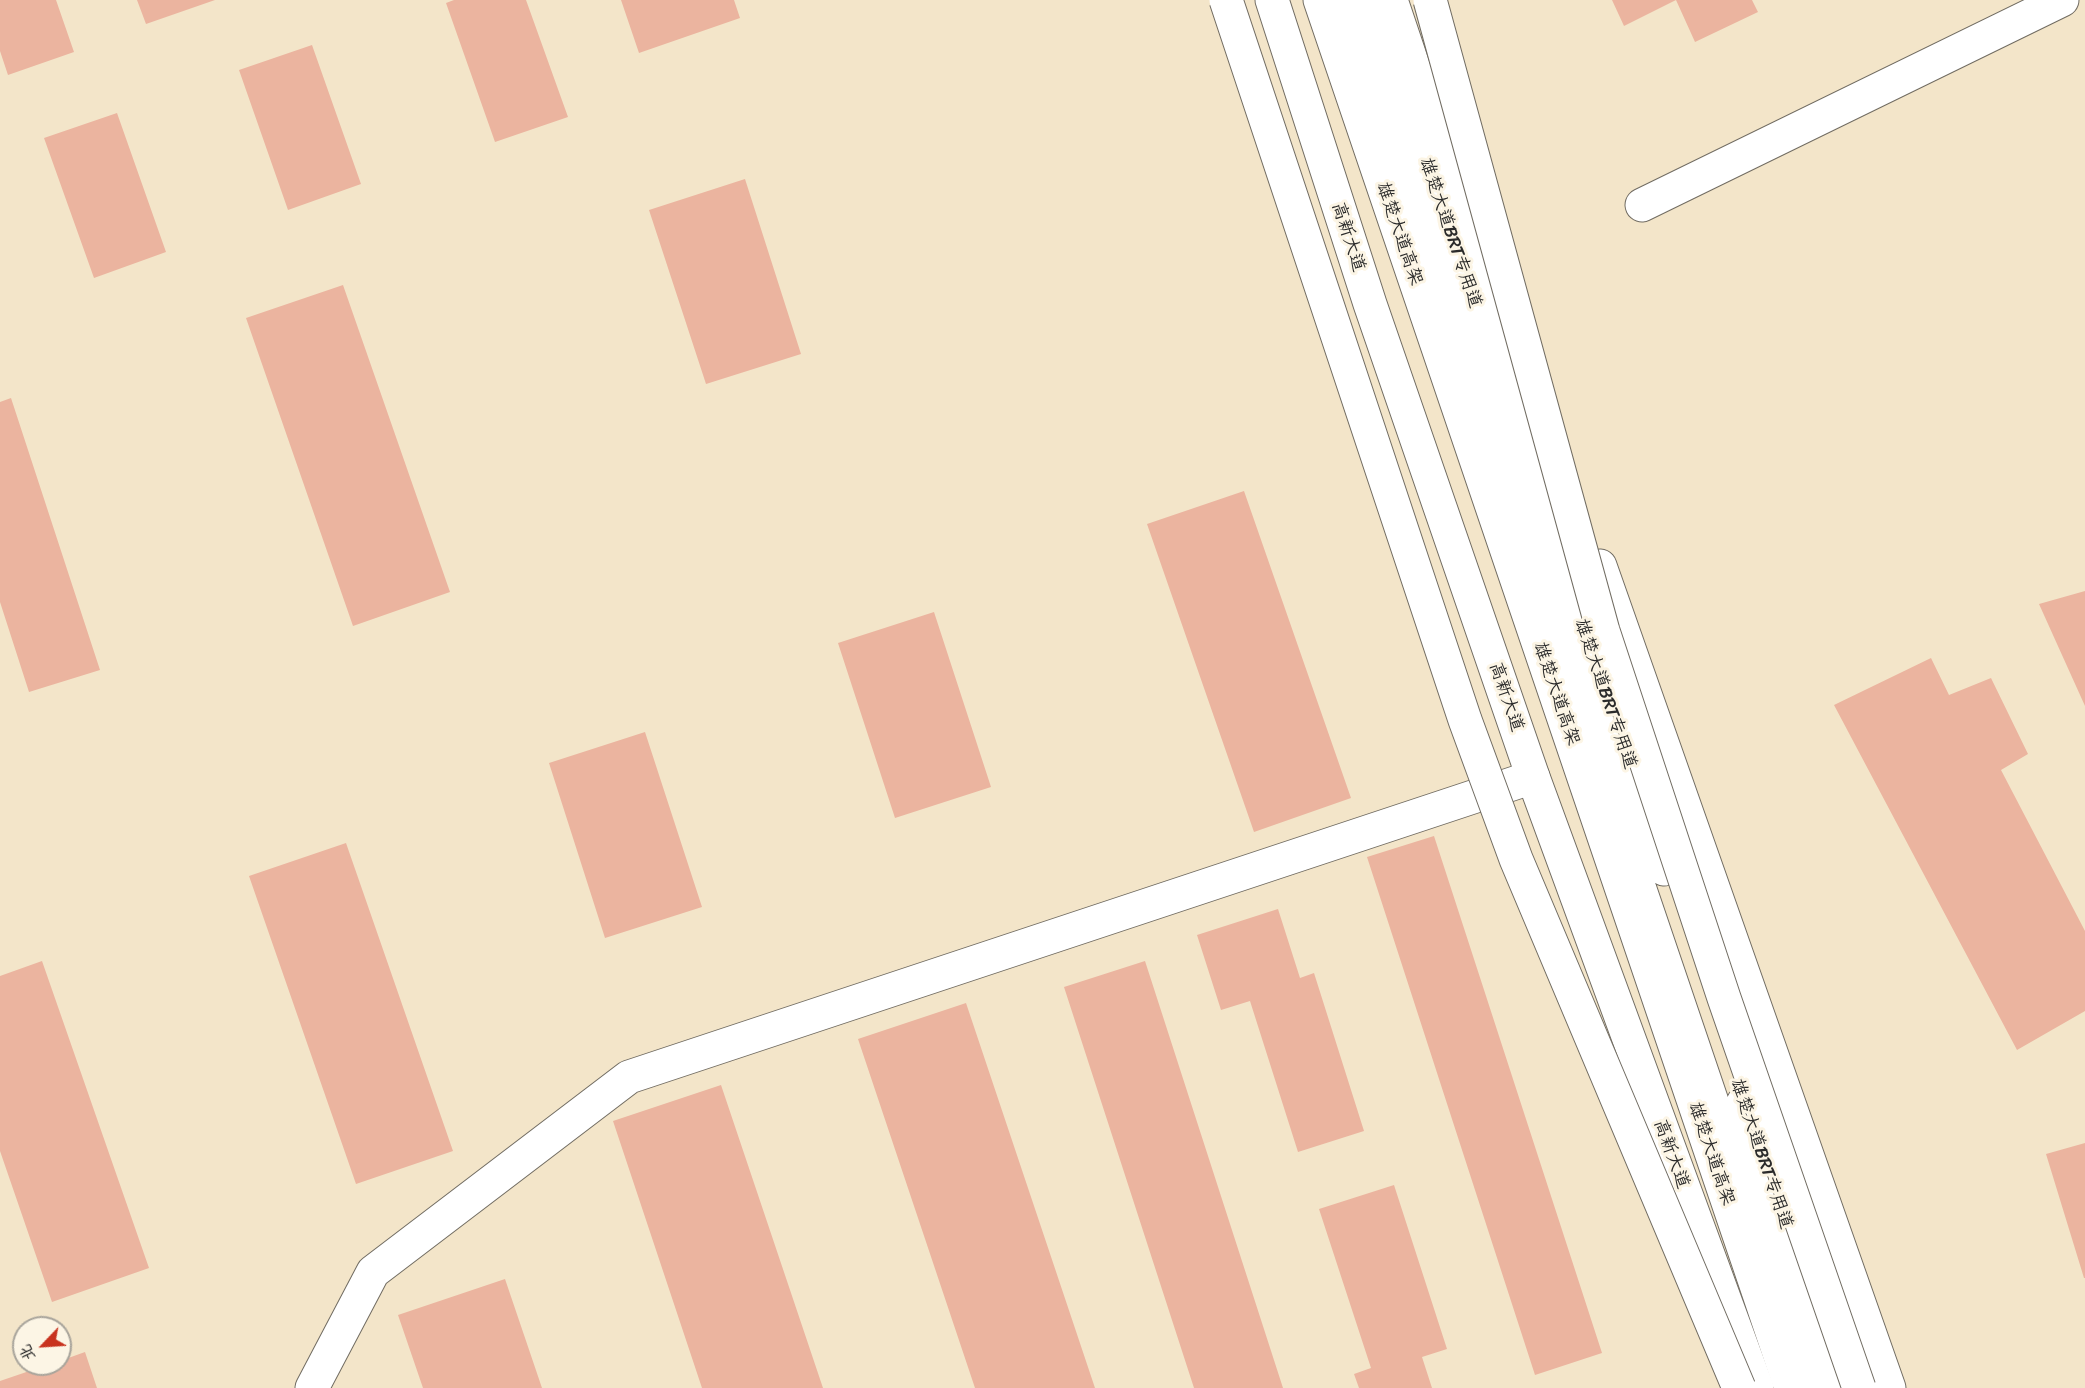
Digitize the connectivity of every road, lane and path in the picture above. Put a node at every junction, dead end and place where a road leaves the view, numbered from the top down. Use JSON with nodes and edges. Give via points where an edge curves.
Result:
{"nodes":[{"id":1,"x":1226,"y":0,"type":"edge"},
{"id":2,"x":1272,"y":0,"type":"edge"},
{"id":3,"x":1318,"y":0,"type":"edge"},
{"id":4,"x":1341,"y":0,"type":"edge"},
{"id":5,"x":1371,"y":0,"type":"edge"},
{"id":6,"x":1391,"y":0,"type":"edge"},
{"id":7,"x":1408,"y":0,"type":"edge"},
{"id":8,"x":1430,"y":0,"type":"edge"},
{"id":9,"x":2062,"y":0,"type":"edge"},
{"id":10,"x":1642,"y":205,"type":"dead end"},
{"id":11,"x":1603,"y":631,"type":"junction"},
{"id":12,"x":1533,"y":777,"type":"junction"},
{"id":13,"x":312,"y":1388,"type":"edge"},
{"id":14,"x":1739,"y":1388,"type":"edge"},
{"id":15,"x":1757,"y":1388,"type":"edge"},
{"id":16,"x":1791,"y":1388,"type":"edge"},
{"id":17,"x":1809,"y":1388,"type":"edge"},
{"id":18,"x":1839,"y":1388,"type":"edge"},
{"id":19,"x":1859,"y":1388,"type":"edge"},
{"id":20,"x":1889,"y":1388,"type":"edge"}],
"edges":[{"from":1,"to":14,"type":"main road","bridge":true,"via":[[1461,709],[1515,859]]},
{"from":2,"to":12,"type":"main road","name":"高新大道","via":[[1370,304]]},
{"from":3,"to":16,"type":"main road","name":"雄楚大道高架"},
{"from":4,"to":17,"type":"main road","name":"雄楚大道BRT专用道"},
{"from":5,"to":18,"type":"main road","name":"雄楚大道BRT专用道"},
{"from":6,"to":11,"type":"main road","bridge":true},
{"from":7,"to":20,"type":"main road","via":[[1620,625]]},
{"from":8,"to":11,"type":"main road","bridge":true},
{"from":9,"to":10,"type":"main road"},
{"from":11,"to":19,"type":"main road","bridge":true},
{"from":12,"to":13,"type":"main road","via":[[629,1077],[373,1272]]},
{"from":12,"to":15,"type":"main road","name":"高新大道"}]}
